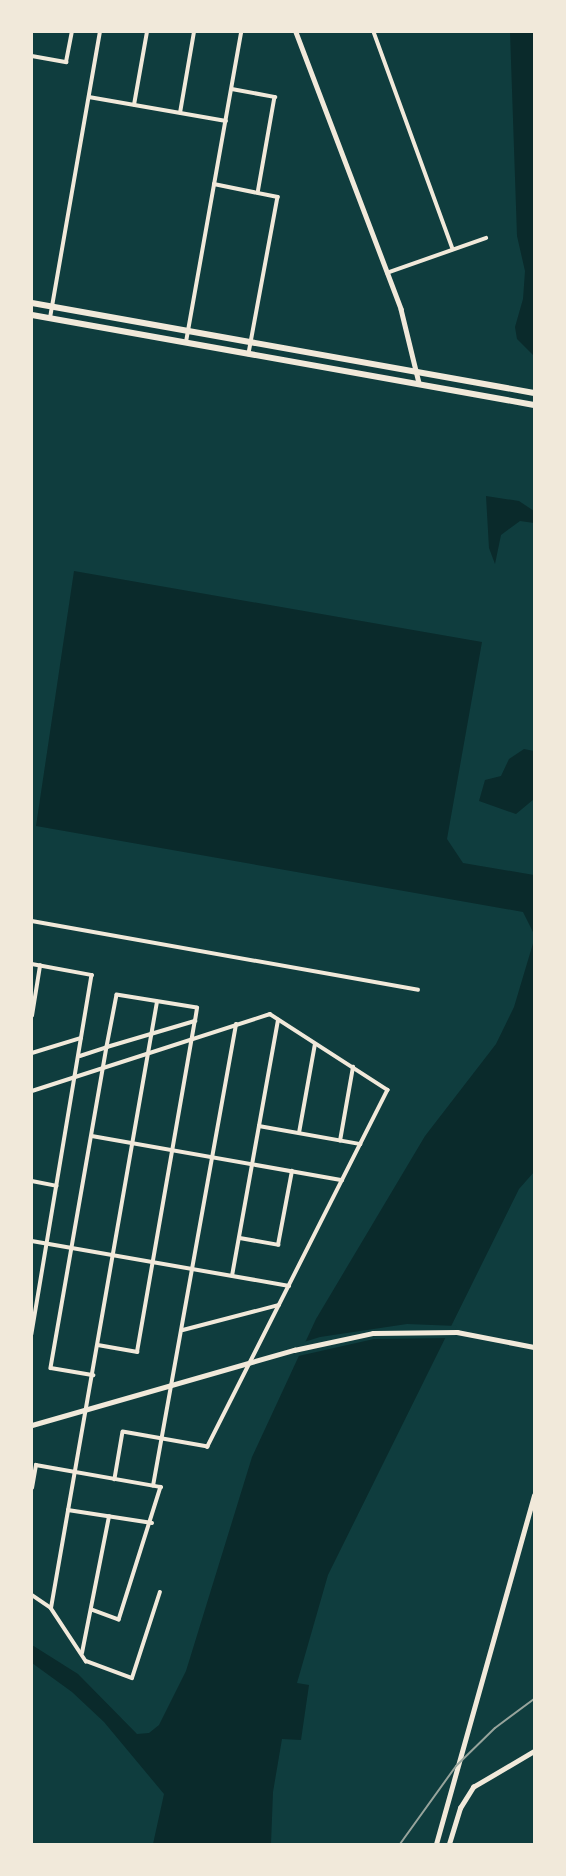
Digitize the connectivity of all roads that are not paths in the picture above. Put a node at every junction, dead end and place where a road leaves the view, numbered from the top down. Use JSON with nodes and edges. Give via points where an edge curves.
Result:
{"nodes":[{"id":1,"x":72,"y":32,"type":"edge"},
{"id":2,"x":100,"y":32,"type":"edge"},
{"id":3,"x":147,"y":32,"type":"edge"},
{"id":4,"x":194,"y":32,"type":"edge"},
{"id":5,"x":241,"y":32,"type":"edge"},
{"id":6,"x":296,"y":32,"type":"edge"},
{"id":7,"x":374,"y":32,"type":"edge"},
{"id":8,"x":32,"y":56,"type":"edge"},
{"id":9,"x":232,"y":89,"type":"junction"},
{"id":10,"x":89,"y":97,"type":"junction"},
{"id":11,"x":134,"y":105,"type":"junction"},
{"id":12,"x":180,"y":113,"type":"junction"},
{"id":13,"x":226,"y":121,"type":"junction"},
{"id":14,"x":214,"y":184,"type":"junction"},
{"id":15,"x":258,"y":193,"type":"junction"},
{"id":16,"x":486,"y":238,"type":"dead end"},
{"id":17,"x":453,"y":249,"type":"junction"},
{"id":18,"x":387,"y":274,"type":"junction"},
{"id":19,"x":32,"y":303,"type":"edge"},
{"id":20,"x":52,"y":307,"type":"junction"},
{"id":21,"x":32,"y":315,"type":"edge"},
{"id":22,"x":50,"y":318,"type":"junction"},
{"id":23,"x":187,"y":332,"type":"junction"},
{"id":24,"x":251,"y":343,"type":"junction"},
{"id":25,"x":185,"y":344,"type":"junction"},
{"id":26,"x":249,"y":354,"type":"junction"},
{"id":27,"x":419,"y":372,"type":"junction"},
{"id":28,"x":419,"y":383,"type":"junction"},
{"id":29,"x":534,"y":393,"type":"edge"},
{"id":30,"x":534,"y":405,"type":"edge"},
{"id":31,"x":32,"y":921,"type":"edge"},
{"id":32,"x":32,"y":964,"type":"edge"},
{"id":33,"x":40,"y":966,"type":"junction"},
{"id":34,"x":418,"y":990,"type":"dead end"},
{"id":35,"x":157,"y":1002,"type":"junction"},
{"id":36,"x":32,"y":1016,"type":"edge"},
{"id":37,"x":278,"y":1020,"type":"junction"},
{"id":38,"x":195,"y":1021,"type":"junction"},
{"id":39,"x":236,"y":1024,"type":"junction"},
{"id":40,"x":151,"y":1033,"type":"junction"},
{"id":41,"x":194,"y":1037,"type":"junction"},
{"id":42,"x":81,"y":1038,"type":"junction"},
{"id":43,"x":315,"y":1044,"type":"junction"},
{"id":44,"x":107,"y":1047,"type":"junction"},
{"id":45,"x":149,"y":1051,"type":"junction"},
{"id":46,"x":32,"y":1053,"type":"edge"},
{"id":47,"x":80,"y":1056,"type":"junction"},
{"id":48,"x":105,"y":1065,"type":"junction"},
{"id":49,"x":353,"y":1067,"type":"junction"},
{"id":50,"x":76,"y":1076,"type":"junction"},
{"id":51,"x":32,"y":1091,"type":"edge"},
{"id":52,"x":259,"y":1126,"type":"junction"},
{"id":53,"x":299,"y":1133,"type":"junction"},
{"id":54,"x":92,"y":1136,"type":"junction"},
{"id":55,"x":340,"y":1140,"type":"junction"},
{"id":56,"x":133,"y":1143,"type":"junction"},
{"id":57,"x":360,"y":1144,"type":"junction"},
{"id":58,"x":173,"y":1149,"type":"junction"},
{"id":59,"x":212,"y":1157,"type":"junction"},
{"id":60,"x":252,"y":1163,"type":"junction"},
{"id":61,"x":292,"y":1171,"type":"junction"},
{"id":62,"x":342,"y":1180,"type":"junction"},
{"id":63,"x":32,"y":1181,"type":"edge"},
{"id":64,"x":57,"y":1186,"type":"junction"},
{"id":65,"x":240,"y":1238,"type":"junction"},
{"id":66,"x":32,"y":1241,"type":"edge"},
{"id":67,"x":48,"y":1244,"type":"junction"},
{"id":68,"x":73,"y":1248,"type":"junction"},
{"id":69,"x":113,"y":1255,"type":"junction"},
{"id":70,"x":153,"y":1262,"type":"junction"},
{"id":71,"x":193,"y":1269,"type":"junction"},
{"id":72,"x":232,"y":1276,"type":"junction"},
{"id":73,"x":289,"y":1286,"type":"junction"},
{"id":74,"x":34,"y":1302,"type":"edge"},
{"id":75,"x":279,"y":1305,"type":"junction"},
{"id":76,"x":183,"y":1329,"type":"junction"},
{"id":77,"x":32,"y":1334,"type":"edge"},
{"id":78,"x":98,"y":1345,"type":"junction"},
{"id":79,"x":534,"y":1347,"type":"edge"},
{"id":80,"x":250,"y":1363,"type":"junction"},
{"id":81,"x":93,"y":1375,"type":"junction"},
{"id":82,"x":174,"y":1385,"type":"junction"},
{"id":83,"x":87,"y":1409,"type":"junction"},
{"id":84,"x":32,"y":1425,"type":"edge"},
{"id":85,"x":163,"y":1439,"type":"junction"},
{"id":86,"x":75,"y":1472,"type":"junction"},
{"id":87,"x":114,"y":1479,"type":"junction"},
{"id":88,"x":153,"y":1486,"type":"junction"},
{"id":89,"x":32,"y":1488,"type":"edge"},
{"id":90,"x":534,"y":1495,"type":"edge"},
{"id":91,"x":68,"y":1510,"type":"junction"},
{"id":92,"x":109,"y":1517,"type":"junction"},
{"id":93,"x":152,"y":1523,"type":"junction"},
{"id":94,"x":160,"y":1592,"type":"dead end"},
{"id":95,"x":32,"y":1595,"type":"edge"},
{"id":96,"x":51,"y":1608,"type":"junction"},
{"id":97,"x":92,"y":1610,"type":"junction"},
{"id":98,"x":82,"y":1653,"type":"junction"},
{"id":99,"x":534,"y":1751,"type":"edge"},
{"id":100,"x":437,"y":1842,"type":"edge"},
{"id":101,"x":449,"y":1844,"type":"edge"}],
"edges":[{"from":1,"to":8,"type":"street","via":[[66,62]]},
{"from":2,"to":10,"type":"street"},
{"from":3,"to":11,"type":"street"},
{"from":4,"to":12,"type":"street"},
{"from":5,"to":9,"type":"street"},
{"from":6,"to":18,"type":"street"},
{"from":7,"to":17,"type":"street"},
{"from":9,"to":13,"type":"street"},
{"from":9,"to":15,"type":"street","via":[[275,97]]},
{"from":10,"to":11,"type":"street"},
{"from":10,"to":20,"type":"street"},
{"from":11,"to":12,"type":"street"},
{"from":12,"to":13,"type":"street"},
{"from":13,"to":14,"type":"street"},
{"from":14,"to":15,"type":"street"},
{"from":14,"to":23,"type":"street"},
{"from":15,"to":24,"type":"street","via":[[278,197]]},
{"from":16,"to":17,"type":"street"},
{"from":17,"to":18,"type":"street"},
{"from":18,"to":27,"type":"street"},
{"from":19,"to":20,"type":"highway"},
{"from":20,"to":22,"type":"street"},
{"from":20,"to":23,"type":"highway"},
{"from":21,"to":22,"type":"highway"},
{"from":22,"to":25,"type":"highway"},
{"from":23,"to":24,"type":"highway"},
{"from":23,"to":25,"type":"street"},
{"from":24,"to":26,"type":"street"},
{"from":24,"to":27,"type":"highway"},
{"from":25,"to":26,"type":"highway"},
{"from":26,"to":28,"type":"highway"},
{"from":27,"to":28,"type":"street"},
{"from":27,"to":29,"type":"highway"},
{"from":28,"to":30,"type":"highway"},
{"from":31,"to":34,"type":"street"},
{"from":32,"to":33,"type":"street"},
{"from":33,"to":36,"type":"street"},
{"from":33,"to":42,"type":"street","via":[[92,975]]},
{"from":35,"to":38,"type":"street","via":[[197,1008]]},
{"from":35,"to":40,"type":"street"},
{"from":35,"to":44,"type":"street","via":[[117,995]]},
{"from":37,"to":39,"type":"street","via":[[270,1014]]},
{"from":37,"to":43,"type":"street"},
{"from":37,"to":52,"type":"street"},
{"from":38,"to":40,"type":"street"},
{"from":38,"to":41,"type":"street"},
{"from":39,"to":41,"type":"street"},
{"from":39,"to":59,"type":"street"},
{"from":40,"to":44,"type":"street"},
{"from":40,"to":45,"type":"street"},
{"from":41,"to":45,"type":"street"},
{"from":41,"to":58,"type":"street"},
{"from":42,"to":46,"type":"street"},
{"from":42,"to":47,"type":"street"},
{"from":43,"to":49,"type":"street"},
{"from":43,"to":53,"type":"street"},
{"from":44,"to":47,"type":"street"},
{"from":44,"to":48,"type":"street"},
{"from":45,"to":48,"type":"street"},
{"from":45,"to":56,"type":"street"},
{"from":47,"to":50,"type":"street"},
{"from":48,"to":50,"type":"street"},
{"from":48,"to":54,"type":"street"},
{"from":49,"to":55,"type":"street"},
{"from":49,"to":57,"type":"street","via":[[388,1090]]},
{"from":50,"to":51,"type":"street"},
{"from":50,"to":64,"type":"street"},
{"from":52,"to":53,"type":"street"},
{"from":52,"to":60,"type":"street"},
{"from":53,"to":55,"type":"street"},
{"from":54,"to":56,"type":"street"},
{"from":54,"to":68,"type":"street"},
{"from":55,"to":57,"type":"street"},
{"from":56,"to":58,"type":"street"},
{"from":56,"to":69,"type":"street"},
{"from":57,"to":62,"type":"street"},
{"from":58,"to":59,"type":"street"},
{"from":58,"to":70,"type":"street"},
{"from":59,"to":60,"type":"street"},
{"from":59,"to":71,"type":"street"},
{"from":60,"to":61,"type":"street"},
{"from":60,"to":65,"type":"street"},
{"from":61,"to":62,"type":"street"},
{"from":61,"to":65,"type":"street","via":[[278,1245]]},
{"from":62,"to":73,"type":"street"},
{"from":63,"to":64,"type":"street"},
{"from":64,"to":67,"type":"street"},
{"from":65,"to":72,"type":"street"},
{"from":66,"to":67,"type":"street"},
{"from":67,"to":68,"type":"street"},
{"from":67,"to":74,"type":"street"},
{"from":68,"to":69,"type":"street"},
{"from":68,"to":81,"type":"street","via":[[51,1368]]},
{"from":69,"to":70,"type":"street"},
{"from":69,"to":78,"type":"street"},
{"from":70,"to":71,"type":"street"},
{"from":70,"to":78,"type":"street","via":[[137,1352]]},
{"from":71,"to":72,"type":"street"},
{"from":71,"to":76,"type":"street"},
{"from":72,"to":73,"type":"street"},
{"from":73,"to":75,"type":"street"},
{"from":74,"to":77,"type":"street"},
{"from":75,"to":76,"type":"street"},
{"from":75,"to":80,"type":"street"},
{"from":76,"to":82,"type":"street"},
{"from":78,"to":81,"type":"street"},
{"from":79,"to":80,"type":"street","via":[[457,1332],[391,1331]]},
{"from":80,"to":82,"type":"street"},
{"from":80,"to":85,"type":"street","via":[[208,1447]]},
{"from":81,"to":83,"type":"street"},
{"from":82,"to":83,"type":"street"},
{"from":82,"to":85,"type":"street"},
{"from":83,"to":84,"type":"street"},
{"from":83,"to":86,"type":"street"},
{"from":85,"to":87,"type":"street","via":[[123,1432]]},
{"from":85,"to":88,"type":"street"},
{"from":86,"to":87,"type":"street"},
{"from":86,"to":89,"type":"street","via":[[36,1465]]},
{"from":86,"to":91,"type":"street"},
{"from":87,"to":88,"type":"street"},
{"from":88,"to":93,"type":"street","via":[[161,1487]]},
{"from":90,"to":100,"type":"street"},
{"from":91,"to":92,"type":"street"},
{"from":91,"to":96,"type":"street"},
{"from":92,"to":93,"type":"street"},
{"from":92,"to":97,"type":"street"},
{"from":93,"to":97,"type":"street","via":[[119,1620]]},
{"from":94,"to":98,"type":"street","via":[[132,1678],[93,1667]]},
{"from":95,"to":96,"type":"street"},
{"from":96,"to":98,"type":"street"},
{"from":97,"to":98,"type":"street"},
{"from":99,"to":101,"type":"street","via":[[473,1787],[460,1808]]}]}
